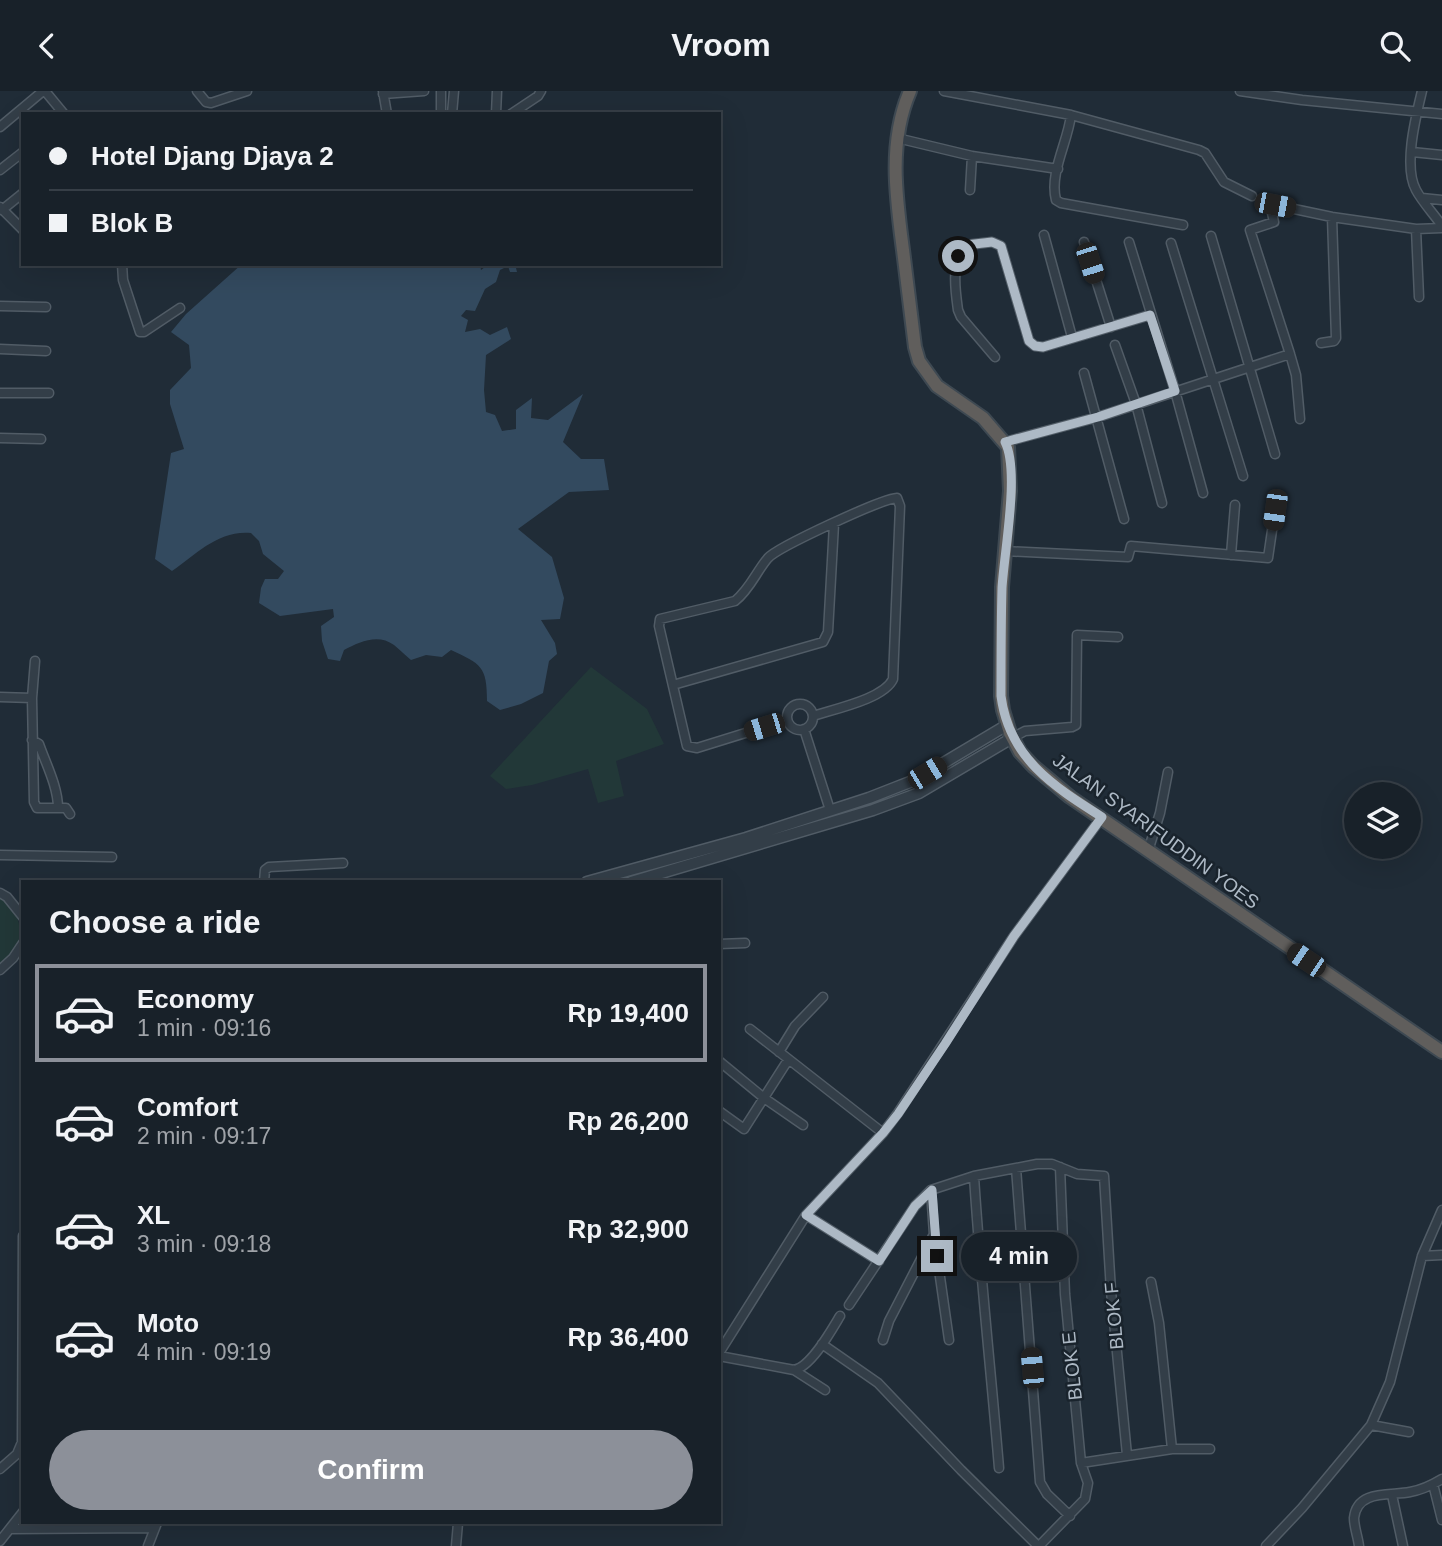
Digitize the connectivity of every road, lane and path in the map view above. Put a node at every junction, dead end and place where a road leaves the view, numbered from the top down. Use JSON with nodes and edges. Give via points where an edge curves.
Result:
{"nodes":[{"id":1,"x":44,"y":91,"type":"edge"},
{"id":2,"x":197,"y":91,"type":"edge"},
{"id":3,"x":246,"y":91,"type":"edge"},
{"id":4,"x":424,"y":91,"type":"edge"},
{"id":5,"x":441,"y":91,"type":"edge"},
{"id":6,"x":454,"y":91,"type":"edge"},
{"id":7,"x":497,"y":91,"type":"edge"},
{"id":8,"x":541,"y":91,"type":"edge"},
{"id":9,"x":910,"y":91,"type":"edge"},
{"id":10,"x":944,"y":91,"type":"edge"},
{"id":11,"x":1240,"y":91,"type":"edge"},
{"id":12,"x":1422,"y":91,"type":"edge"},
{"id":13,"x":383,"y":92,"type":"edge"},
{"id":14,"x":62,"y":112,"type":"edge"},
{"id":15,"x":387,"y":112,"type":"edge"},
{"id":16,"x":440,"y":112,"type":"edge"},
{"id":17,"x":452,"y":112,"type":"edge"},
{"id":18,"x":496,"y":112,"type":"edge"},
{"id":19,"x":514,"y":112,"type":"edge"},
{"id":20,"x":1417,"y":112,"type":"junction"},
{"id":21,"x":1442,"y":114,"type":"edge"},
{"id":22,"x":1071,"y":115,"type":"junction"},
{"id":23,"x":0,"y":127,"type":"edge"},
{"id":24,"x":897,"y":138,"type":"junction"},
{"id":25,"x":1412,"y":152,"type":"junction"},
{"id":26,"x":21,"y":154,"type":"edge"},
{"id":27,"x":1442,"y":155,"type":"edge"},
{"id":28,"x":972,"y":156,"type":"junction"},
{"id":29,"x":1058,"y":169,"type":"junction"},
{"id":30,"x":0,"y":170,"type":"edge"},
{"id":31,"x":970,"y":190,"type":"dead end"},
{"id":32,"x":21,"y":194,"type":"edge"},
{"id":33,"x":1252,"y":196,"type":"dead end"},
{"id":34,"x":1422,"y":198,"type":"junction"},
{"id":35,"x":1442,"y":200,"type":"edge"},
{"id":36,"x":1,"y":209,"type":"edge"},
{"id":37,"x":1332,"y":216,"type":"junction"},
{"id":38,"x":1183,"y":225,"type":"dead end"},
{"id":39,"x":1442,"y":227,"type":"edge"},
{"id":40,"x":21,"y":228,"type":"edge"},
{"id":41,"x":1416,"y":229,"type":"junction"},
{"id":42,"x":1044,"y":235,"type":"dead end"},
{"id":43,"x":1211,"y":236,"type":"dead end"},
{"id":44,"x":1084,"y":242,"type":"dead end"},
{"id":45,"x":1129,"y":242,"type":"dead end"},
{"id":46,"x":1171,"y":243,"type":"dead end"},
{"id":47,"x":122,"y":266,"type":"edge"},
{"id":48,"x":1419,"y":297,"type":"dead end"},
{"id":49,"x":0,"y":306,"type":"edge"},
{"id":50,"x":46,"y":307,"type":"dead end"},
{"id":51,"x":180,"y":308,"type":"dead end"},
{"id":52,"x":1150,"y":315,"type":"junction"},
{"id":53,"x":1111,"y":327,"type":"junction"},
{"id":54,"x":1072,"y":337,"type":"junction"},
{"id":55,"x":1321,"y":342,"type":"dead end"},
{"id":56,"x":1115,"y":345,"type":"dead end"},
{"id":57,"x":0,"y":349,"type":"edge"},
{"id":58,"x":46,"y":351,"type":"dead end"},
{"id":59,"x":1290,"y":354,"type":"junction"},
{"id":60,"x":995,"y":357,"type":"dead end"},
{"id":61,"x":1250,"y":366,"type":"junction"},
{"id":62,"x":1084,"y":373,"type":"dead end"},
{"id":63,"x":1213,"y":378,"type":"junction"},
{"id":64,"x":1175,"y":391,"type":"junction"},
{"id":65,"x":0,"y":393,"type":"edge"},
{"id":66,"x":49,"y":393,"type":"dead end"},
{"id":67,"x":1136,"y":404,"type":"junction"},
{"id":68,"x":1098,"y":417,"type":"junction"},
{"id":69,"x":1300,"y":419,"type":"dead end"},
{"id":70,"x":0,"y":438,"type":"edge"},
{"id":71,"x":41,"y":439,"type":"dead end"},
{"id":72,"x":1005,"y":442,"type":"junction"},
{"id":73,"x":1275,"y":454,"type":"dead end"},
{"id":74,"x":1243,"y":476,"type":"dead end"},
{"id":75,"x":1203,"y":493,"type":"dead end"},
{"id":76,"x":1162,"y":503,"type":"dead end"},
{"id":77,"x":1235,"y":505,"type":"dead end"},
{"id":78,"x":1275,"y":510,"type":"dead end"},
{"id":79,"x":1124,"y":519,"type":"dead end"},
{"id":80,"x":834,"y":524,"type":"junction"},
{"id":81,"x":1005,"y":551,"type":"junction"},
{"id":82,"x":1231,"y":555,"type":"junction"},
{"id":83,"x":1118,"y":637,"type":"dead end"},
{"id":84,"x":35,"y":661,"type":"dead end"},
{"id":85,"x":673,"y":685,"type":"junction"},
{"id":86,"x":0,"y":697,"type":"edge"},
{"id":87,"x":32,"y":698,"type":"junction"},
{"id":88,"x":813,"y":716,"type":"junction"},
{"id":89,"x":787,"y":720,"type":"junction"},
{"id":90,"x":1006,"y":725,"type":"junction"},
{"id":91,"x":804,"y":729,"type":"junction"},
{"id":92,"x":1012,"y":738,"type":"junction"},
{"id":93,"x":32,"y":740,"type":"junction"},
{"id":94,"x":1168,"y":772,"type":"dead end"},
{"id":95,"x":865,"y":800,"type":"junction"},
{"id":96,"x":58,"y":808,"type":"junction"},
{"id":97,"x":830,"y":810,"type":"junction"},
{"id":98,"x":870,"y":811,"type":"junction"},
{"id":99,"x":71,"y":814,"type":"dead end"},
{"id":100,"x":812,"y":816,"type":"junction"},
{"id":101,"x":1102,"y":817,"type":"junction"},
{"id":102,"x":815,"y":827,"type":"junction"},
{"id":103,"x":748,"y":842,"type":"junction"},
{"id":104,"x":1148,"y":851,"type":"junction"},
{"id":105,"x":0,"y":855,"type":"edge"},
{"id":106,"x":112,"y":857,"type":"dead end"},
{"id":107,"x":343,"y":863,"type":"dead end"},
{"id":108,"x":264,"y":880,"type":"edge"},
{"id":109,"x":595,"y":880,"type":"edge"},
{"id":110,"x":637,"y":880,"type":"edge"},
{"id":111,"x":0,"y":893,"type":"edge"},
{"id":112,"x":21,"y":914,"type":"edge"},
{"id":113,"x":745,"y":943,"type":"dead end"},
{"id":114,"x":721,"y":944,"type":"edge"},
{"id":115,"x":21,"y":946,"type":"edge"},
{"id":116,"x":0,"y":970,"type":"edge"},
{"id":117,"x":823,"y":997,"type":"dead end"},
{"id":118,"x":750,"y":1029,"type":"dead end"},
{"id":119,"x":779,"y":1052,"type":"junction"},
{"id":120,"x":1442,"y":1052,"type":"edge"},
{"id":121,"x":788,"y":1060,"type":"junction"},
{"id":122,"x":721,"y":1063,"type":"edge"},
{"id":123,"x":764,"y":1098,"type":"junction"},
{"id":124,"x":721,"y":1112,"type":"edge"},
{"id":125,"x":803,"y":1125,"type":"dead end"},
{"id":126,"x":883,"y":1133,"type":"junction"},
{"id":127,"x":1059,"y":1167,"type":"junction"},
{"id":128,"x":1016,"y":1168,"type":"junction"},
{"id":129,"x":974,"y":1175,"type":"junction"},
{"id":130,"x":932,"y":1190,"type":"junction"},
{"id":131,"x":1442,"y":1210,"type":"edge"},
{"id":132,"x":806,"y":1215,"type":"junction"},
{"id":133,"x":934,"y":1235,"type":"junction"},
{"id":134,"x":1442,"y":1255,"type":"edge"},
{"id":135,"x":1422,"y":1256,"type":"junction"},
{"id":136,"x":879,"y":1261,"type":"junction"},
{"id":137,"x":1151,"y":1282,"type":"dead end"},
{"id":138,"x":849,"y":1305,"type":"dead end"},
{"id":139,"x":840,"y":1316,"type":"dead end"},
{"id":140,"x":883,"y":1340,"type":"dead end"},
{"id":141,"x":950,"y":1340,"type":"dead end"},
{"id":142,"x":822,"y":1344,"type":"junction"},
{"id":143,"x":721,"y":1351,"type":"edge"},
{"id":144,"x":721,"y":1354,"type":"edge"},
{"id":145,"x":797,"y":1369,"type":"junction"},
{"id":146,"x":825,"y":1390,"type":"dead end"},
{"id":147,"x":1371,"y":1425,"type":"junction"},
{"id":148,"x":1409,"y":1432,"type":"dead end"},
{"id":149,"x":1172,"y":1449,"type":"junction"},
{"id":150,"x":1210,"y":1449,"type":"dead end"},
{"id":151,"x":21,"y":1453,"type":"edge"},
{"id":152,"x":1127,"y":1455,"type":"junction"},
{"id":153,"x":1082,"y":1463,"type":"junction"},
{"id":154,"x":999,"y":1468,"type":"dead end"},
{"id":155,"x":0,"y":1469,"type":"edge"},
{"id":156,"x":1442,"y":1479,"type":"edge"},
{"id":157,"x":1433,"y":1484,"type":"junction"},
{"id":158,"x":1392,"y":1495,"type":"junction"},
{"id":159,"x":21,"y":1514,"type":"edge"},
{"id":160,"x":1070,"y":1516,"type":"junction"},
{"id":161,"x":1442,"y":1520,"type":"edge"},
{"id":162,"x":458,"y":1524,"type":"edge"},
{"id":163,"x":155,"y":1525,"type":"edge"},
{"id":164,"x":9,"y":1529,"type":"junction"},
{"id":165,"x":0,"y":1541,"type":"edge"},
{"id":166,"x":148,"y":1546,"type":"edge"},
{"id":167,"x":456,"y":1546,"type":"edge"},
{"id":168,"x":1039,"y":1546,"type":"edge"},
{"id":169,"x":1266,"y":1546,"type":"edge"},
{"id":170,"x":1359,"y":1546,"type":"edge"},
{"id":171,"x":1403,"y":1546,"type":"edge"}],
"edges":[{"from":1,"to":14,"type":"street"},
{"from":1,"to":23,"type":"street"},
{"from":2,"to":3,"type":"street","via":[[211,103]]},
{"from":4,"to":13,"type":"street"},
{"from":5,"to":16,"type":"street"},
{"from":6,"to":17,"type":"street"},
{"from":7,"to":18,"type":"street"},
{"from":8,"to":19,"type":"street"},
{"from":9,"to":24,"type":"highway"},
{"from":10,"to":22,"type":"street"},
{"from":11,"to":20,"type":"street"},
{"from":12,"to":20,"type":"street"},
{"from":13,"to":15,"type":"street"},
{"from":20,"to":21,"type":"street"},
{"from":20,"to":25,"type":"street"},
{"from":22,"to":29,"type":"street"},
{"from":22,"to":33,"type":"street","via":[[1199,150],[1224,182]]},
{"from":24,"to":28,"type":"street"},
{"from":24,"to":72,"type":"highway","via":[[900,223],[919,362],[937,386],[983,418]]},
{"from":25,"to":27,"type":"street"},
{"from":25,"to":34,"type":"street","via":[[1412,179]]},
{"from":26,"to":30,"type":"street"},
{"from":28,"to":29,"type":"street"},
{"from":28,"to":31,"type":"street"},
{"from":29,"to":38,"type":"street","via":[[1054,196],[1061,203]]},
{"from":32,"to":36,"type":"street"},
{"from":34,"to":35,"type":"street"},
{"from":34,"to":39,"type":"street"},
{"from":36,"to":40,"type":"street"},
{"from":37,"to":41,"type":"street"},
{"from":37,"to":55,"type":"street","via":[[1336,338]]},
{"from":37,"to":59,"type":"street","via":[[1270,204],[1274,222],[1250,229]]},
{"from":39,"to":41,"type":"street"},
{"from":41,"to":48,"type":"street"},
{"from":42,"to":54,"type":"street"},
{"from":43,"to":61,"type":"street"},
{"from":44,"to":53,"type":"street"},
{"from":45,"to":52,"type":"street"},
{"from":46,"to":63,"type":"street"},
{"from":47,"to":51,"type":"street","via":[[140,332]]},
{"from":49,"to":50,"type":"street"},
{"from":52,"to":53,"type":"street"},
{"from":52,"to":64,"type":"street"},
{"from":53,"to":54,"type":"street"},
{"from":54,"to":60,"type":"street","via":[[1043,347],[1029,341],[1001,246],[992,242],[966,245],[956,266],[958,310]]},
{"from":56,"to":67,"type":"street"},
{"from":57,"to":58,"type":"street"},
{"from":59,"to":61,"type":"street"},
{"from":59,"to":69,"type":"street"},
{"from":61,"to":63,"type":"street"},
{"from":61,"to":73,"type":"street"},
{"from":62,"to":68,"type":"street"},
{"from":63,"to":64,"type":"street"},
{"from":63,"to":74,"type":"street"},
{"from":64,"to":67,"type":"street"},
{"from":64,"to":75,"type":"street"},
{"from":65,"to":66,"type":"street"},
{"from":67,"to":68,"type":"street"},
{"from":67,"to":76,"type":"street"},
{"from":68,"to":72,"type":"street"},
{"from":68,"to":79,"type":"street"},
{"from":70,"to":71,"type":"street"},
{"from":72,"to":81,"type":"highway","name":"JALAN SYARIFUDDIN YOES","via":[[1010,464]]},
{"from":77,"to":82,"type":"street"},
{"from":78,"to":82,"type":"street","via":[[1268,558]]},
{"from":80,"to":85,"type":"street","via":[[774,553],[735,601],[660,619]]},
{"from":80,"to":85,"type":"street","via":[[828,632],[823,642]]},
{"from":80,"to":88,"type":"street","via":[[893,497],[899,501],[893,679],[873,696]]},
{"from":81,"to":82,"type":"street","via":[[1128,557],[1131,546]]},
{"from":81,"to":90,"type":"highway","name":"JALAN SYARIFUDDIN YOES","via":[[1001,696]]},
{"from":83,"to":92,"type":"street","via":[[1077,635],[1076,725],[1025,731]]},
{"from":84,"to":87,"type":"street"},
{"from":85,"to":89,"type":"street","via":[[687,747]]},
{"from":86,"to":87,"type":"street"},
{"from":87,"to":93,"type":"street"},
{"from":88,"to":89,"type":"street","via":[[810,709],[798,704],[791,707]]},
{"from":88,"to":91,"type":"street"},
{"from":89,"to":91,"type":"street","via":[[794,729]]},
{"from":90,"to":92,"type":"highway","name":"JALAN SYARIFUDDIN YOES"},
{"from":90,"to":95,"type":"street","via":[[915,780]]},
{"from":91,"to":97,"type":"street"},
{"from":92,"to":98,"type":"street","via":[[919,793]]},
{"from":92,"to":101,"type":"highway","name":"JALAN SYARIFUDDIN YOES","via":[[1033,766]]},
{"from":93,"to":96,"type":"street","via":[[39,744],[46,761]]},
{"from":93,"to":96,"type":"street","via":[[34,802],[37,808]]},
{"from":94,"to":104,"type":"street"},
{"from":95,"to":97,"type":"street"},
{"from":95,"to":98,"type":"street"},
{"from":96,"to":99,"type":"street"},
{"from":97,"to":100,"type":"street"},
{"from":98,"to":102,"type":"street"},
{"from":100,"to":102,"type":"street"},
{"from":100,"to":103,"type":"street"},
{"from":101,"to":104,"type":"highway","name":"JALAN SYARIFUDDIN YOES"},
{"from":101,"to":126,"type":"street","via":[[1014,936]]},
{"from":102,"to":103,"type":"street"},
{"from":103,"to":109,"type":"street"},
{"from":103,"to":110,"type":"street"},
{"from":104,"to":120,"type":"highway","name":"JALAN SYARIFUDDIN YOES"},
{"from":105,"to":106,"type":"street"},
{"from":107,"to":108,"type":"street","via":[[269,867]]},
{"from":111,"to":112,"type":"street"},
{"from":113,"to":114,"type":"street"},
{"from":115,"to":116,"type":"street"},
{"from":117,"to":119,"type":"street"},
{"from":118,"to":119,"type":"street"},
{"from":119,"to":121,"type":"street"},
{"from":121,"to":123,"type":"street"},
{"from":121,"to":126,"type":"street"},
{"from":122,"to":123,"type":"street"},
{"from":123,"to":124,"type":"street","via":[[744,1129]]},
{"from":123,"to":125,"type":"street"},
{"from":126,"to":132,"type":"street"},
{"from":127,"to":128,"type":"street","via":[[1037,1164]]},
{"from":127,"to":152,"type":"street","name":"BLOK F","via":[[1104,1176]]},
{"from":127,"to":153,"type":"street","name":"BLOK E","via":[[1065,1294]]},
{"from":128,"to":129,"type":"street"},
{"from":128,"to":160,"type":"street","via":[[1040,1482]]},
{"from":129,"to":130,"type":"street"},
{"from":129,"to":154,"type":"street"},
{"from":130,"to":133,"type":"street"},
{"from":130,"to":136,"type":"street","via":[[915,1206]]},
{"from":131,"to":135,"type":"street"},
{"from":132,"to":136,"type":"street"},
{"from":132,"to":143,"type":"street"},
{"from":133,"to":140,"type":"street"},
{"from":133,"to":141,"type":"street"},
{"from":134,"to":135,"type":"street"},
{"from":135,"to":147,"type":"street","via":[[1390,1382]]},
{"from":136,"to":138,"type":"street"},
{"from":137,"to":149,"type":"street"},
{"from":139,"to":142,"type":"street"},
{"from":142,"to":145,"type":"street"},
{"from":142,"to":168,"type":"street","via":[[878,1383]]},
{"from":144,"to":145,"type":"street"},
{"from":145,"to":146,"type":"street"},
{"from":147,"to":148,"type":"street"},
{"from":147,"to":169,"type":"street"},
{"from":149,"to":150,"type":"street"},
{"from":149,"to":152,"type":"street"},
{"from":151,"to":155,"type":"street"},
{"from":152,"to":153,"type":"street"},
{"from":153,"to":160,"type":"street","name":"BLOK E","via":[[1088,1483],[1085,1499]]},
{"from":156,"to":157,"type":"street"},
{"from":157,"to":158,"type":"street"},
{"from":157,"to":161,"type":"street"},
{"from":158,"to":170,"type":"street","via":[[1377,1494],[1358,1508],[1354,1522]]},
{"from":158,"to":171,"type":"street"},
{"from":159,"to":164,"type":"street"},
{"from":160,"to":168,"type":"street","name":"BLOK E"},
{"from":162,"to":167,"type":"street"},
{"from":163,"to":164,"type":"street"},
{"from":163,"to":166,"type":"street"},
{"from":164,"to":165,"type":"street"}]}
